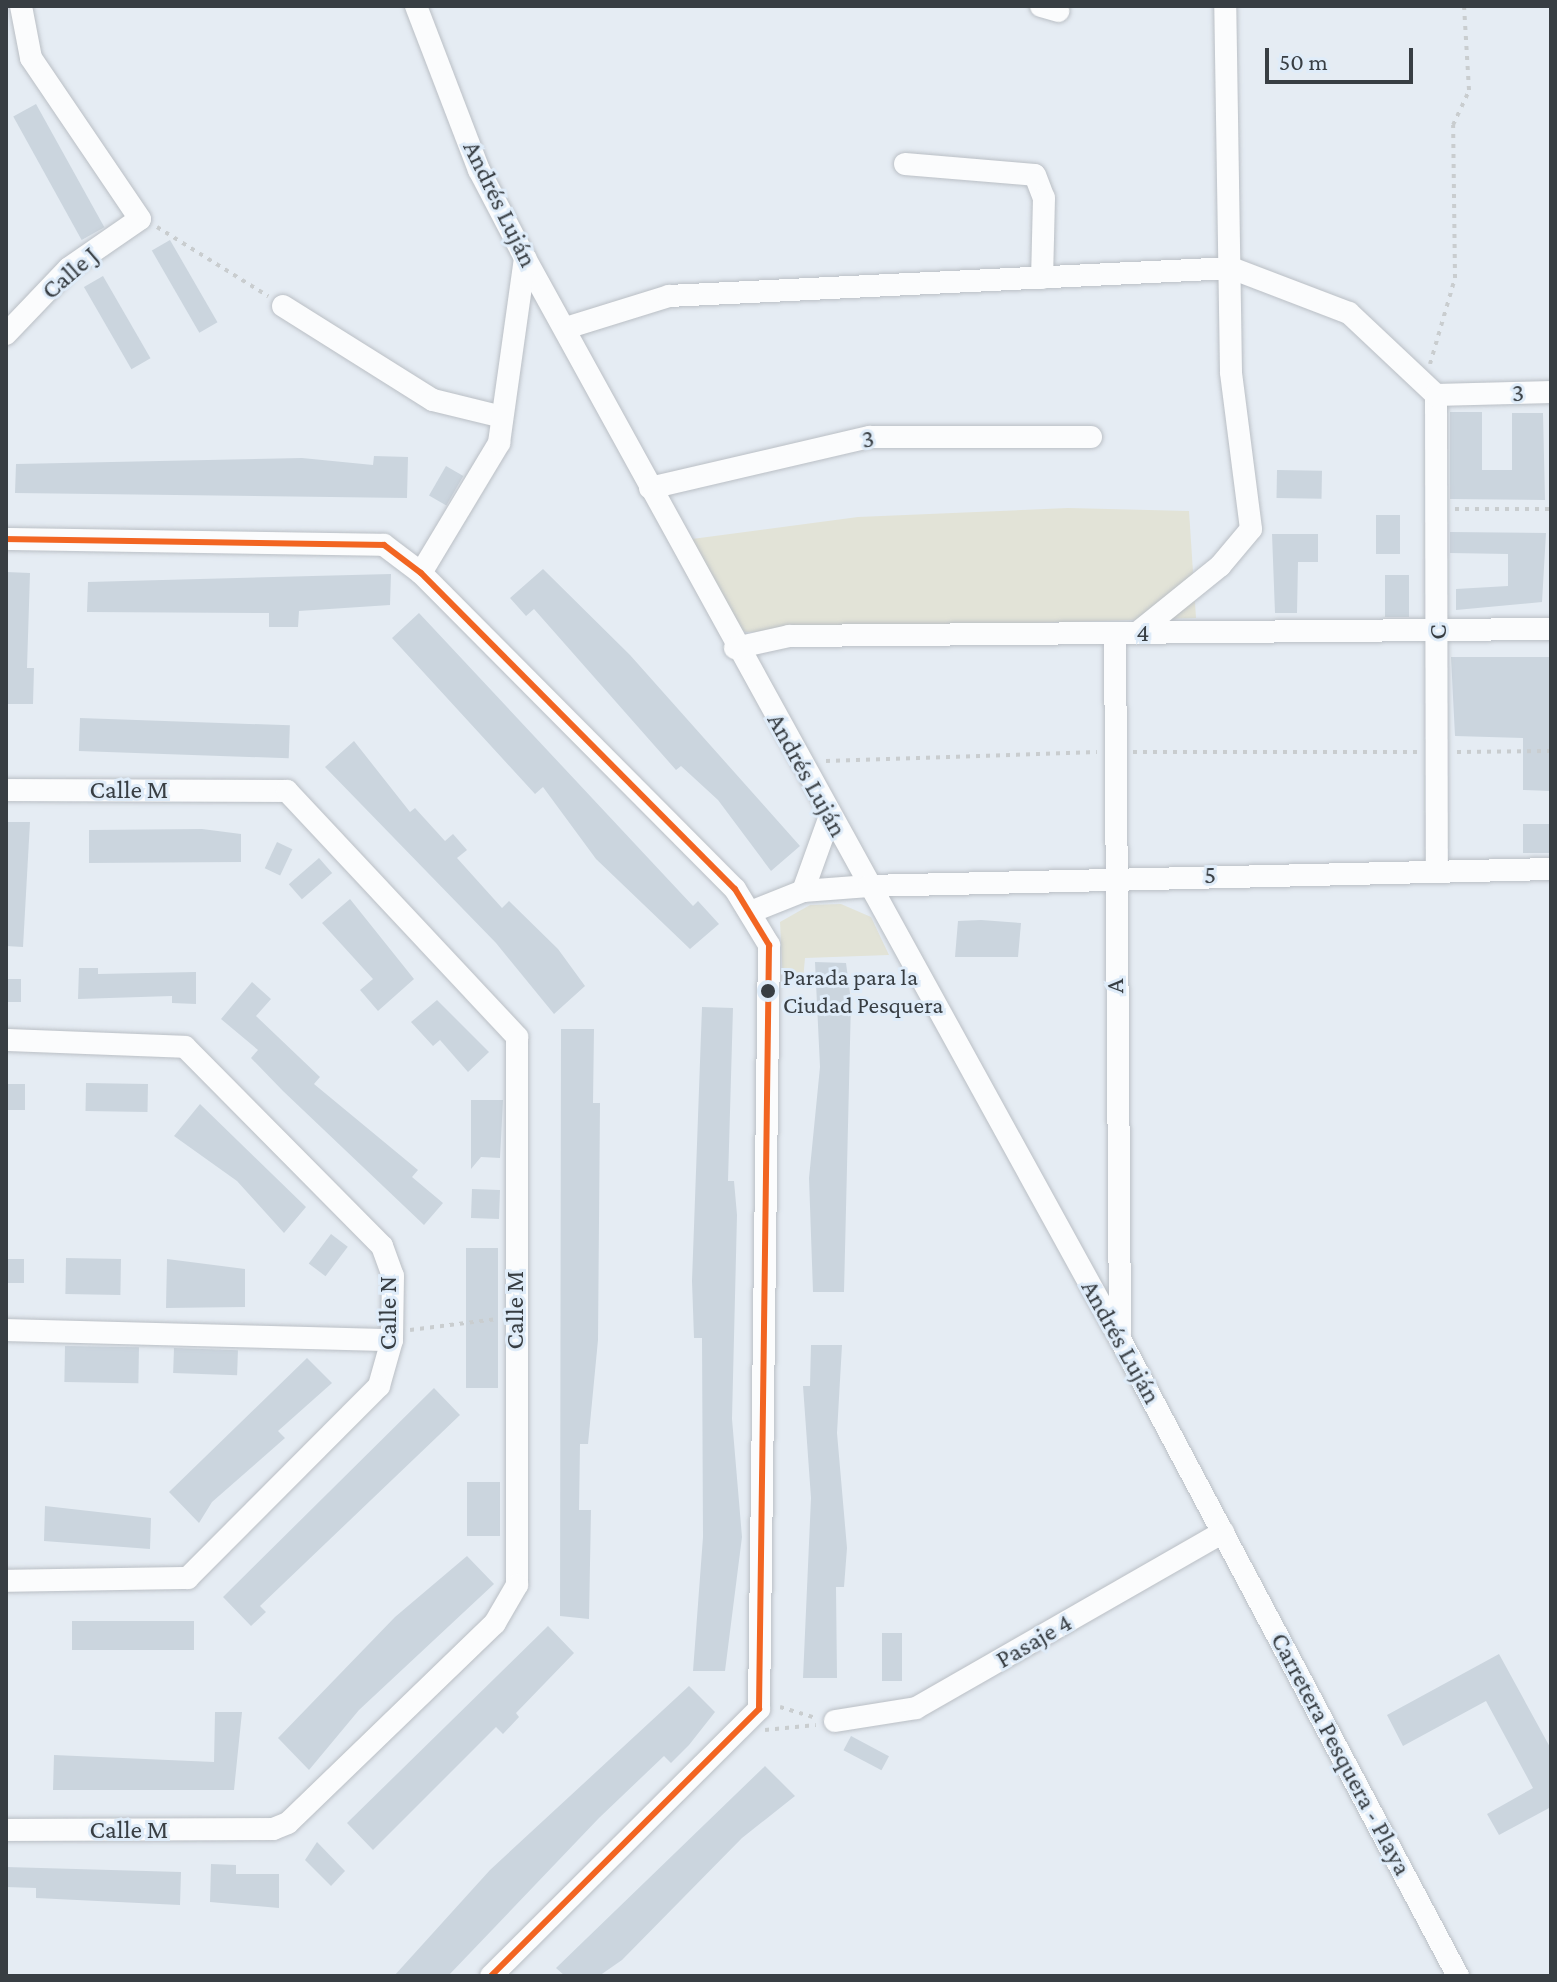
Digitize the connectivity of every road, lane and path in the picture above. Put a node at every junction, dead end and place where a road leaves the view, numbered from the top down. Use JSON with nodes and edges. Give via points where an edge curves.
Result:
{"nodes":[{"id":1,"x":21,"y":6,"type":"edge"},
{"id":2,"x":416,"y":6,"type":"edge"},
{"id":3,"x":1225,"y":6,"type":"edge"},
{"id":4,"x":1464,"y":6,"type":"edge"},
{"id":5,"x":905,"y":164,"type":"dead end"},
{"id":6,"x":140,"y":219,"type":"junction"},
{"id":7,"x":525,"y":258,"type":"junction"},
{"id":8,"x":1231,"y":268,"type":"junction"},
{"id":9,"x":1042,"y":278,"type":"junction"},
{"id":10,"x":283,"y":306,"type":"joint"},
{"id":11,"x":566,"y":328,"type":"junction"},
{"id":12,"x":6,"y":334,"type":"edge"},
{"id":13,"x":1432,"y":391,"type":"junction"},
{"id":14,"x":1551,"y":392,"type":"edge"},
{"id":15,"x":502,"y":417,"type":"junction"},
{"id":16,"x":1091,"y":437,"type":"dead end"},
{"id":17,"x":650,"y":488,"type":"junction"},
{"id":18,"x":1437,"y":509,"type":"junction"},
{"id":19,"x":1551,"y":509,"type":"edge"},
{"id":20,"x":6,"y":539,"type":"edge"},
{"id":21,"x":421,"y":573,"type":"junction"},
{"id":22,"x":1551,"y":629,"type":"edge"},
{"id":23,"x":1438,"y":630,"type":"junction"},
{"id":24,"x":1126,"y":633,"type":"junction"},
{"id":25,"x":735,"y":648,"type":"junction"},
{"id":26,"x":1551,"y":751,"type":"edge"},
{"id":27,"x":1115,"y":752,"type":"junction"},
{"id":28,"x":1439,"y":753,"type":"junction"},
{"id":29,"x":800,"y":762,"type":"junction"},
{"id":30,"x":6,"y":790,"type":"edge"},
{"id":31,"x":830,"y":816,"type":"junction"},
{"id":32,"x":1551,"y":869,"type":"edge"},
{"id":33,"x":1437,"y":870,"type":"junction"},
{"id":34,"x":1114,"y":878,"type":"junction"},
{"id":35,"x":869,"y":886,"type":"junction"},
{"id":36,"x":803,"y":891,"type":"junction"},
{"id":37,"x":753,"y":911,"type":"junction"},
{"id":38,"x":6,"y":1040,"type":"edge"},
{"id":39,"x":514,"y":1317,"type":"junction"},
{"id":40,"x":6,"y":1330,"type":"edge"},
{"id":41,"x":392,"y":1336,"type":"junction"},
{"id":42,"x":1120,"y":1339,"type":"junction"},
{"id":43,"x":1223,"y":1532,"type":"junction"},
{"id":44,"x":6,"y":1581,"type":"edge"},
{"id":45,"x":762,"y":1697,"type":"junction"},
{"id":46,"x":835,"y":1721,"type":"junction"},
{"id":47,"x":747,"y":1728,"type":"junction"},
{"id":48,"x":6,"y":1830,"type":"edge"},
{"id":49,"x":491,"y":1976,"type":"edge"},
{"id":50,"x":1458,"y":1976,"type":"edge"}],
"edges":[{"from":1,"to":6,"type":"street","via":[[31,58]]},
{"from":2,"to":7,"type":"street","name":"Andrés Luján","via":[[479,170]]},
{"from":3,"to":8,"type":"street"},
{"from":4,"to":13,"type":"path","via":[[1469,90],[1453,125],[1455,278],[1434,337]]},
{"from":5,"to":9,"type":"street","via":[[1035,175],[1044,198]]},
{"from":6,"to":10,"type":"path","via":[[218,259]]},
{"from":6,"to":12,"type":"street","name":"Calle J","via":[[69,268]]},
{"from":7,"to":11,"type":"street","name":"Andrés Luján"},
{"from":7,"to":15,"type":"street"},
{"from":8,"to":9,"type":"street"},
{"from":8,"to":13,"type":"street","via":[[1349,313]]},
{"from":8,"to":24,"type":"street","via":[[1231,372],[1251,529],[1220,566]]},
{"from":9,"to":11,"type":"street","via":[[669,296]]},
{"from":10,"to":15,"type":"street","via":[[433,400]]},
{"from":11,"to":17,"type":"street","name":"Andrés Luján"},
{"from":13,"to":14,"type":"street","name":"3"},
{"from":13,"to":18,"type":"street","name":"C"},
{"from":15,"to":21,"type":"street","via":[[487,470]]},
{"from":16,"to":17,"type":"street","name":"3","via":[[870,437]]},
{"from":17,"to":25,"type":"street","name":"Andrés Luján"},
{"from":18,"to":19,"type":"path"},
{"from":18,"to":23,"type":"street","name":"C"},
{"from":20,"to":21,"type":"street","via":[[365,542],[384,545]]},
{"from":21,"to":37,"type":"street"},
{"from":22,"to":23,"type":"street","name":"4"},
{"from":23,"to":24,"type":"street","name":"4"},
{"from":23,"to":28,"type":"street","name":"C"},
{"from":24,"to":25,"type":"street","name":"4","via":[[789,636]]},
{"from":24,"to":27,"type":"street","name":"A"},
{"from":25,"to":29,"type":"street","name":"Andrés Luján"},
{"from":26,"to":28,"type":"path"},
{"from":27,"to":28,"type":"path"},
{"from":27,"to":29,"type":"path"},
{"from":27,"to":34,"type":"street","name":"A"},
{"from":28,"to":33,"type":"street","name":"C"},
{"from":29,"to":31,"type":"street","name":"Andrés Luján"},
{"from":30,"to":39,"type":"street","name":"Calle M","via":[[287,791],[517,1037]]},
{"from":31,"to":35,"type":"street","name":"Andrés Luján"},
{"from":31,"to":36,"type":"street"},
{"from":32,"to":33,"type":"street","name":"5"},
{"from":33,"to":34,"type":"street","name":"5"},
{"from":34,"to":35,"type":"street","name":"5"},
{"from":34,"to":42,"type":"street","name":"A"},
{"from":35,"to":36,"type":"street","name":"5"},
{"from":35,"to":42,"type":"street","name":"Andrés Luján"},
{"from":36,"to":37,"type":"street","name":"5"},
{"from":37,"to":45,"type":"street","via":[[769,945]]},
{"from":38,"to":41,"type":"street","name":"Calle N","via":[[185,1047],[382,1246],[393,1276]]},
{"from":39,"to":41,"type":"path"},
{"from":39,"to":48,"type":"street","name":"Calle M","via":[[517,1585],[495,1623],[273,1829]]},
{"from":40,"to":41,"type":"street"},
{"from":41,"to":44,"type":"street","name":"Calle N","via":[[379,1386],[188,1578]]},
{"from":42,"to":43,"type":"street","name":"Andrés Luján"},
{"from":43,"to":46,"type":"street","name":"Pasaje 4","via":[[916,1708]]},
{"from":43,"to":50,"type":"street","name":"Carretera Pesquera - Playa"},
{"from":45,"to":46,"type":"path"},
{"from":45,"to":47,"type":"street"},
{"from":46,"to":47,"type":"path"},
{"from":47,"to":49,"type":"street"}]}
